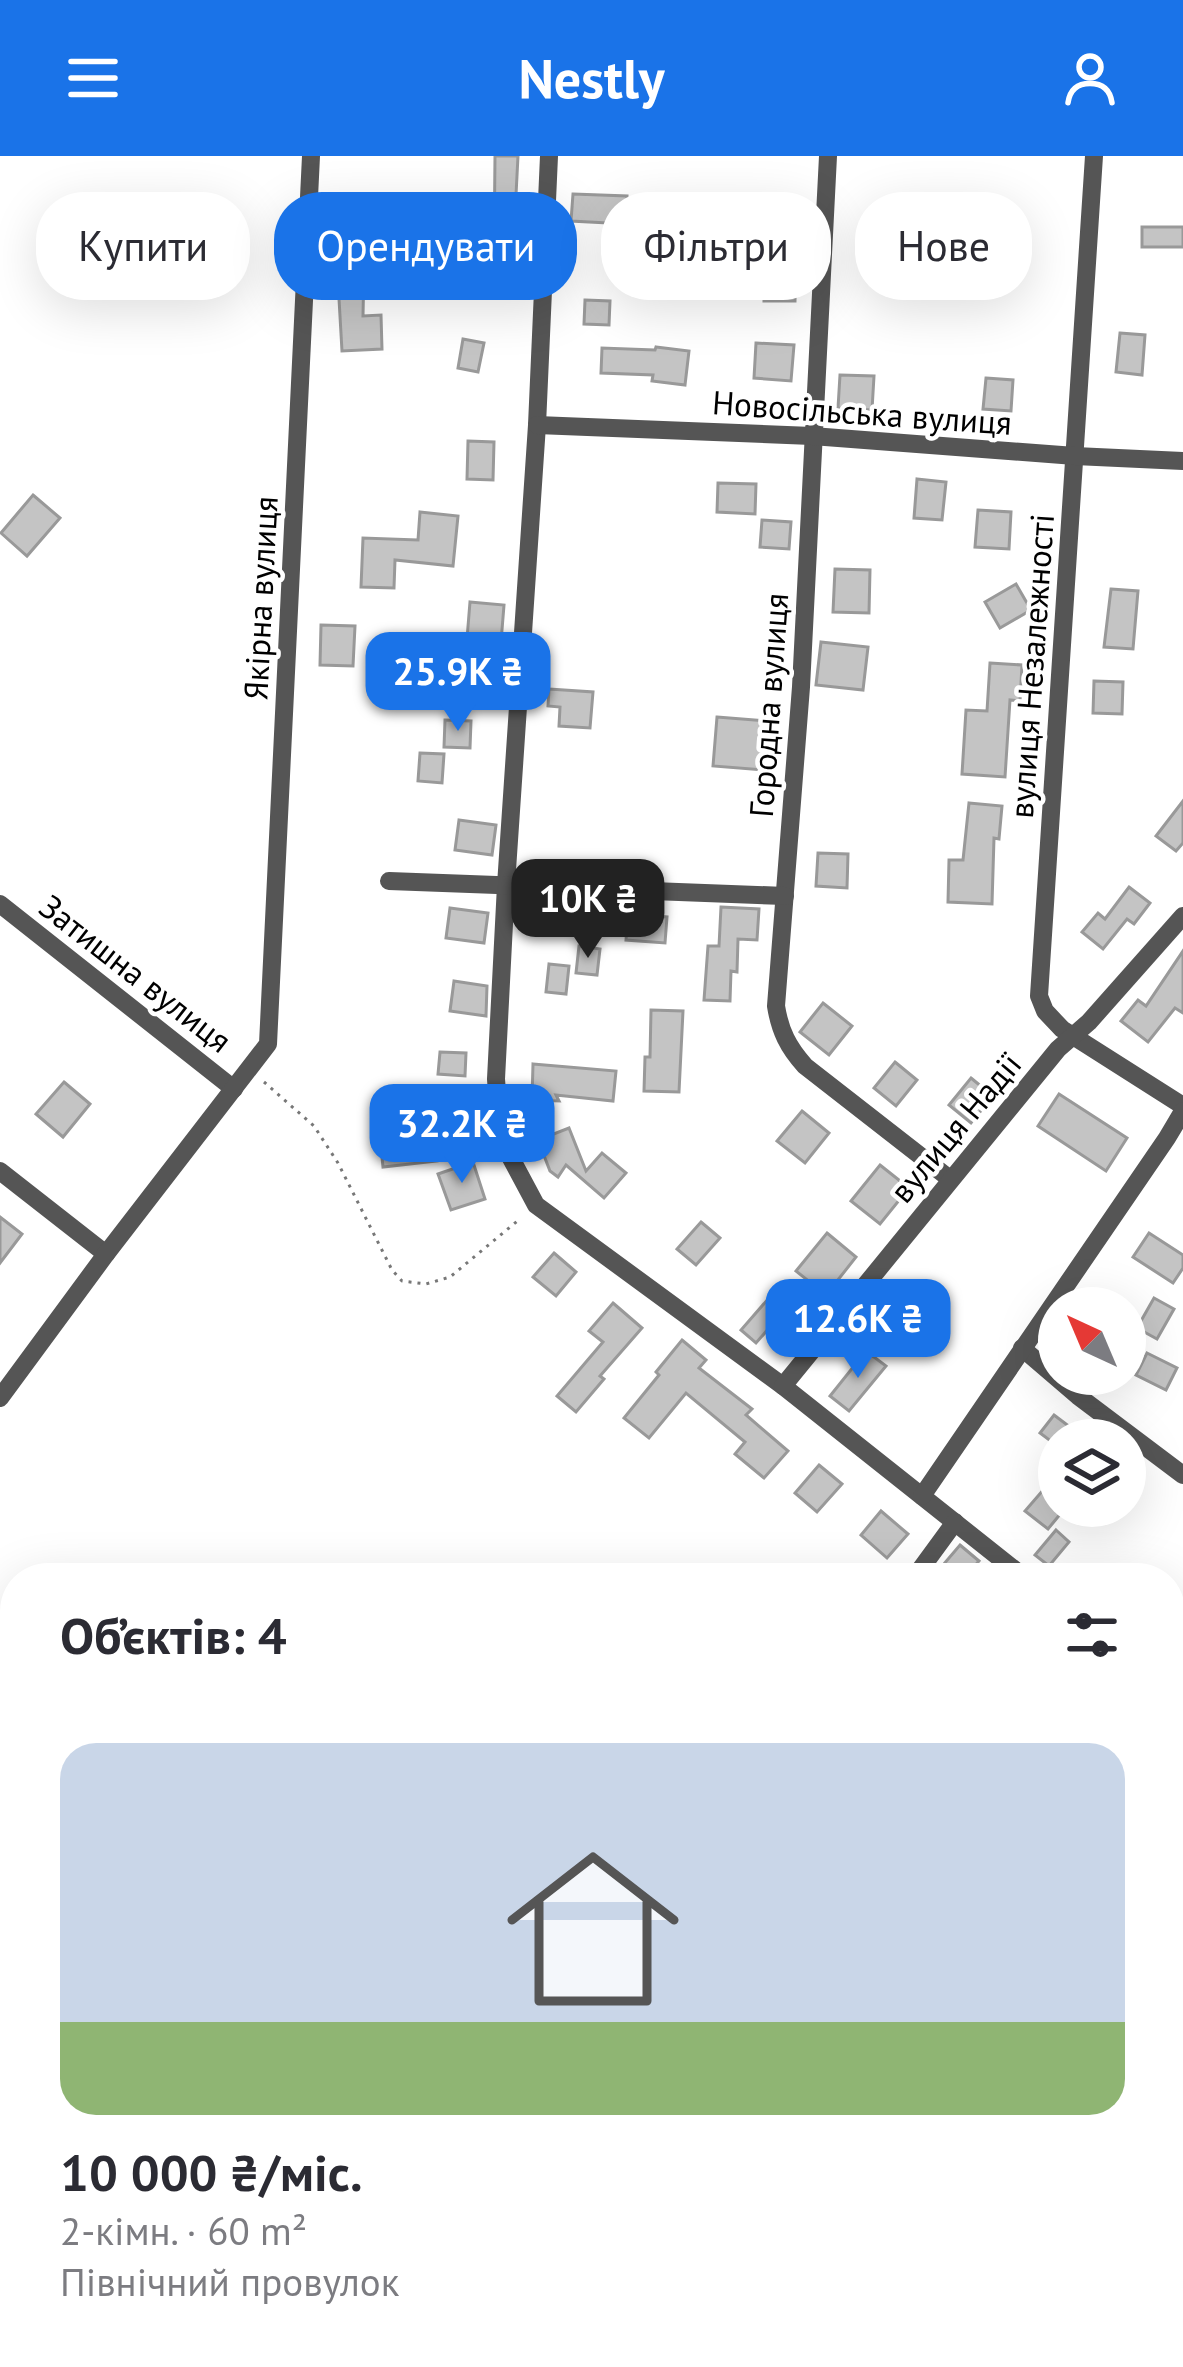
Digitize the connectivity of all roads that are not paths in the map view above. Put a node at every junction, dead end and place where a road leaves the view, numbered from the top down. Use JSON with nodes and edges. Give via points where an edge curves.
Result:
{"nodes":[{"id":1,"x":311,"y":156,"type":"edge"},
{"id":2,"x":549,"y":156,"type":"edge"},
{"id":3,"x":828,"y":156,"type":"edge"},
{"id":4,"x":1094,"y":156,"type":"edge"},
{"id":5,"x":537,"y":425,"type":"junction"},
{"id":6,"x":812,"y":436,"type":"junction"},
{"id":7,"x":1075,"y":456,"type":"junction"},
{"id":8,"x":1183,"y":461,"type":"edge"},
{"id":9,"x":389,"y":881,"type":"dead end"},
{"id":10,"x":506,"y":885,"type":"junction"},
{"id":11,"x":785,"y":896,"type":"junction"},
{"id":12,"x":0,"y":904,"type":"edge"},
{"id":13,"x":1183,"y":916,"type":"edge"},
{"id":14,"x":1072,"y":1035,"type":"junction"},
{"id":15,"x":235,"y":1089,"type":"junction"},
{"id":16,"x":1183,"y":1109,"type":"edge"},
{"id":17,"x":1175,"y":1143,"type":"edge"},
{"id":18,"x":0,"y":1172,"type":"edge"},
{"id":19,"x":950,"y":1179,"type":"junction"},
{"id":20,"x":106,"y":1254,"type":"junction"},
{"id":21,"x":1022,"y":1348,"type":"junction"},
{"id":22,"x":783,"y":1386,"type":"junction"},
{"id":23,"x":0,"y":1398,"type":"edge"},
{"id":24,"x":1183,"y":1475,"type":"edge"},
{"id":25,"x":922,"y":1496,"type":"junction"},
{"id":26,"x":955,"y":1522,"type":"junction"},
{"id":27,"x":925,"y":1563,"type":"edge"},
{"id":28,"x":1006,"y":1563,"type":"edge"}],
"edges":[{"from":1,"to":15,"type":"street","name":"Якірна вулиця","via":[[268,1044]]},
{"from":2,"to":5,"type":"street"},
{"from":3,"to":6,"type":"street","name":"Городна вулиця"},
{"from":4,"to":7,"type":"street","name":"вулиця Незалежності"},
{"from":5,"to":6,"type":"street","name":"Новосільська вулиця"},
{"from":5,"to":10,"type":"street"},
{"from":6,"to":7,"type":"street","name":"Новосільська вулиця"},
{"from":6,"to":11,"type":"street","name":"Городна вулиця"},
{"from":7,"to":8,"type":"street","name":"Новосільська вулиця"},
{"from":7,"to":14,"type":"street","name":"вулиця Незалежності","via":[[1039,982],[1045,1011]]},
{"from":9,"to":10,"type":"street"},
{"from":10,"to":11,"type":"street"},
{"from":10,"to":22,"type":"street","via":[[499,1120],[536,1205]]},
{"from":11,"to":19,"type":"street","name":"Городна вулиця","via":[[776,1006],[791,1051]]},
{"from":12,"to":15,"type":"street","name":"Затишна вулиця"},
{"from":13,"to":14,"type":"street","name":"вулиця Надії"},
{"from":14,"to":16,"type":"street","name":"вулиця Незалежності"},
{"from":14,"to":19,"type":"street","name":"вулиця Надії"},
{"from":15,"to":20,"type":"street"},
{"from":16,"to":17,"type":"street"},
{"from":17,"to":21,"type":"street"},
{"from":18,"to":20,"type":"street"},
{"from":19,"to":22,"type":"street","name":"вулиця Надії"},
{"from":20,"to":23,"type":"street"},
{"from":21,"to":24,"type":"street"},
{"from":21,"to":25,"type":"street"},
{"from":22,"to":25,"type":"street"},
{"from":25,"to":26,"type":"street"},
{"from":26,"to":27,"type":"street"},
{"from":26,"to":28,"type":"street"}]}
